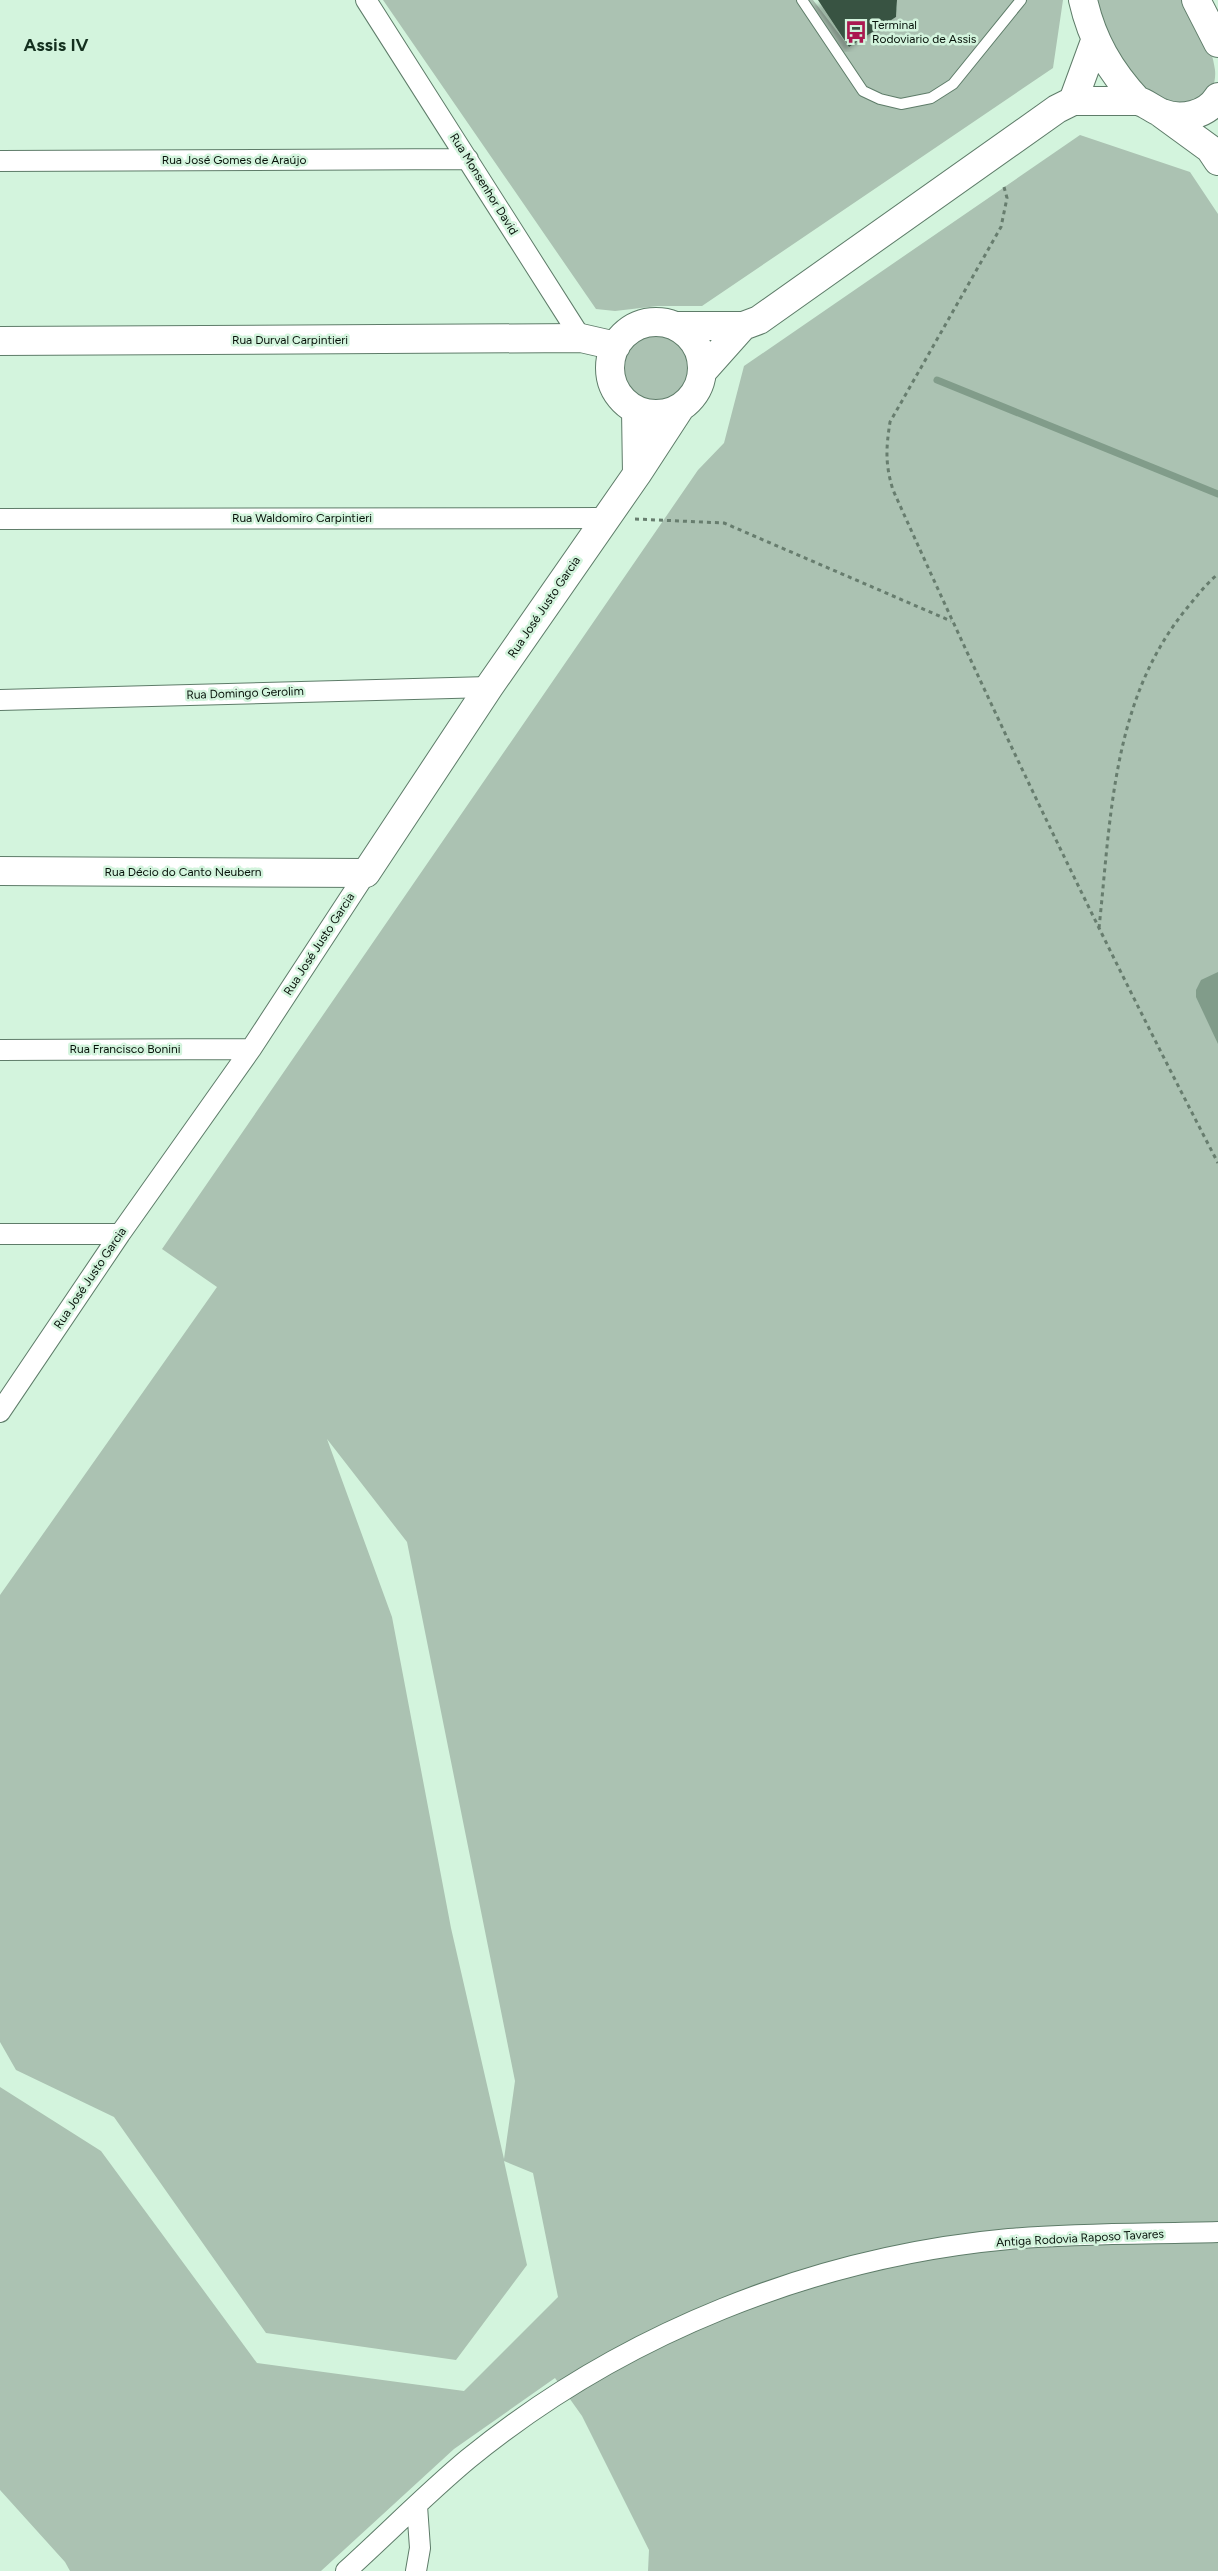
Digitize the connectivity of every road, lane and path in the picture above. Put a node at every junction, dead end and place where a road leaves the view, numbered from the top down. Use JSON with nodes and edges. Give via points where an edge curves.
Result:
{"nodes":[{"id":1,"x":366,"y":0,"type":"edge"},
{"id":2,"x":802,"y":0,"type":"edge"},
{"id":3,"x":1021,"y":0,"type":"edge"},
{"id":4,"x":1082,"y":0,"type":"edge"},
{"id":5,"x":1196,"y":0,"type":"edge"},
{"id":6,"x":1216,"y":0,"type":"edge"},
{"id":7,"x":1215,"y":35,"type":"edge"},
{"id":8,"x":1095,"y":41,"type":"junction"},
{"id":9,"x":1218,"y":98,"type":"edge"},
{"id":10,"x":1073,"y":101,"type":"junction"},
{"id":11,"x":1138,"y":101,"type":"junction"},
{"id":12,"x":1162,"y":114,"type":"junction"},
{"id":13,"x":468,"y":159,"type":"junction"},
{"id":14,"x":0,"y":161,"type":"edge"},
{"id":15,"x":1218,"y":161,"type":"edge"},
{"id":16,"x":1004,"y":187,"type":"dead end"},
{"id":17,"x":676,"y":326,"type":"junction"},
{"id":18,"x":743,"y":326,"type":"junction"},
{"id":19,"x":581,"y":338,"type":"junction"},
{"id":20,"x":0,"y":341,"type":"edge"},
{"id":21,"x":616,"y":346,"type":"junction"},
{"id":22,"x":702,"y":372,"type":"junction"},
{"id":23,"x":680,"y":408,"type":"junction"},
{"id":24,"x":636,"y":410,"type":"junction"},
{"id":25,"x":637,"y":474,"type":"junction"},
{"id":26,"x":605,"y":518,"type":"junction"},
{"id":27,"x":0,"y":519,"type":"edge"},
{"id":28,"x":1218,"y":574,"type":"edge"},
{"id":29,"x":952,"y":621,"type":"junction"},
{"id":30,"x":489,"y":687,"type":"junction"},
{"id":31,"x":0,"y":700,"type":"edge"},
{"id":32,"x":0,"y":871,"type":"edge"},
{"id":33,"x":366,"y":873,"type":"junction"},
{"id":34,"x":1098,"y":929,"type":"junction"},
{"id":35,"x":251,"y":1049,"type":"junction"},
{"id":36,"x":0,"y":1050,"type":"edge"},
{"id":37,"x":1218,"y":1163,"type":"edge"},
{"id":38,"x":0,"y":1234,"type":"edge"},
{"id":39,"x":120,"y":1234,"type":"junction"},
{"id":40,"x":0,"y":1412,"type":"edge"},
{"id":41,"x":1218,"y":2232,"type":"edge"},
{"id":42,"x":417,"y":2506,"type":"junction"},
{"id":43,"x":346,"y":2571,"type":"edge"},
{"id":44,"x":416,"y":2571,"type":"edge"}],
"edges":[{"from":1,"to":13,"type":"street","name":"Rua Monsenhor David"},
{"from":2,"to":3,"type":"lane","via":[[863,91],[901,104],[931,98],[953,84]]},
{"from":4,"to":8,"type":"street"},
{"from":5,"to":7,"type":"street"},
{"from":6,"to":7,"type":"street"},
{"from":8,"to":10,"type":"street"},
{"from":8,"to":11,"type":"street","via":[[1116,77]]},
{"from":9,"to":12,"type":"street","via":[[1199,113],[1184,116]]},
{"from":10,"to":11,"type":"street"},
{"from":10,"to":18,"type":"street","via":[[1057,109],[758,320]]},
{"from":11,"to":12,"type":"street"},
{"from":12,"to":15,"type":"street","via":[[1210,149]]},
{"from":13,"to":14,"type":"street","name":"Rua José Gomes de Araújo"},
{"from":13,"to":19,"type":"street","name":"Rua Monsenhor David"},
{"from":16,"to":29,"type":"path","via":[[1007,198],[1000,227],[890,422],[885,453],[892,490]]},
{"from":17,"to":18,"type":"street"},
{"from":17,"to":21,"type":"street","via":[[650,323],[637,326]]},
{"from":17,"to":22,"type":"street","via":[[696,344]]},
{"from":18,"to":22,"type":"street"},
{"from":19,"to":20,"type":"street","name":"Rua Durval Carpintieri"},
{"from":19,"to":21,"type":"street"},
{"from":21,"to":24,"type":"street","via":[[611,360],[615,389]]},
{"from":22,"to":23,"type":"street","via":[[699,386]]},
{"from":23,"to":24,"type":"street","via":[[658,414]]},
{"from":23,"to":25,"type":"street","name":"Rua José Justo Garcia"},
{"from":24,"to":25,"type":"street"},
{"from":25,"to":26,"type":"street","name":"Rua José Justo Garcia"},
{"from":26,"to":27,"type":"street","name":"Rua Waldomiro Carpintieri"},
{"from":26,"to":29,"type":"path","via":[[724,522]]},
{"from":26,"to":30,"type":"street","name":"Rua José Justo Garcia"},
{"from":28,"to":34,"type":"path","via":[[1166,633],[1135,697],[1118,760]]},
{"from":29,"to":34,"type":"path"},
{"from":30,"to":31,"type":"street","name":"Rua Domingo Gerolim"},
{"from":30,"to":33,"type":"street","name":"Rua José Justo Garcia"},
{"from":32,"to":33,"type":"street","name":"Rua Décio do Canto Neubern"},
{"from":33,"to":35,"type":"street","name":"Rua José Justo Garcia"},
{"from":34,"to":37,"type":"path"},
{"from":35,"to":36,"type":"street","name":"Rua Francisco Bonini"},
{"from":35,"to":39,"type":"street","name":"Rua José Justo Garcia"},
{"from":38,"to":39,"type":"street"},
{"from":39,"to":40,"type":"street","name":"Rua José Justo Garcia"},
{"from":41,"to":42,"type":"street","name":"Antiga Rodovia Raposo Tavares","via":[[1009,2239],[907,2254],[813,2275],[724,2307],[633,2350],[552,2398],[468,2459]]},
{"from":42,"to":43,"type":"street","name":"Antiga Rodovia Raposo Tavares"},
{"from":42,"to":44,"type":"street","via":[[420,2548]]}]}
